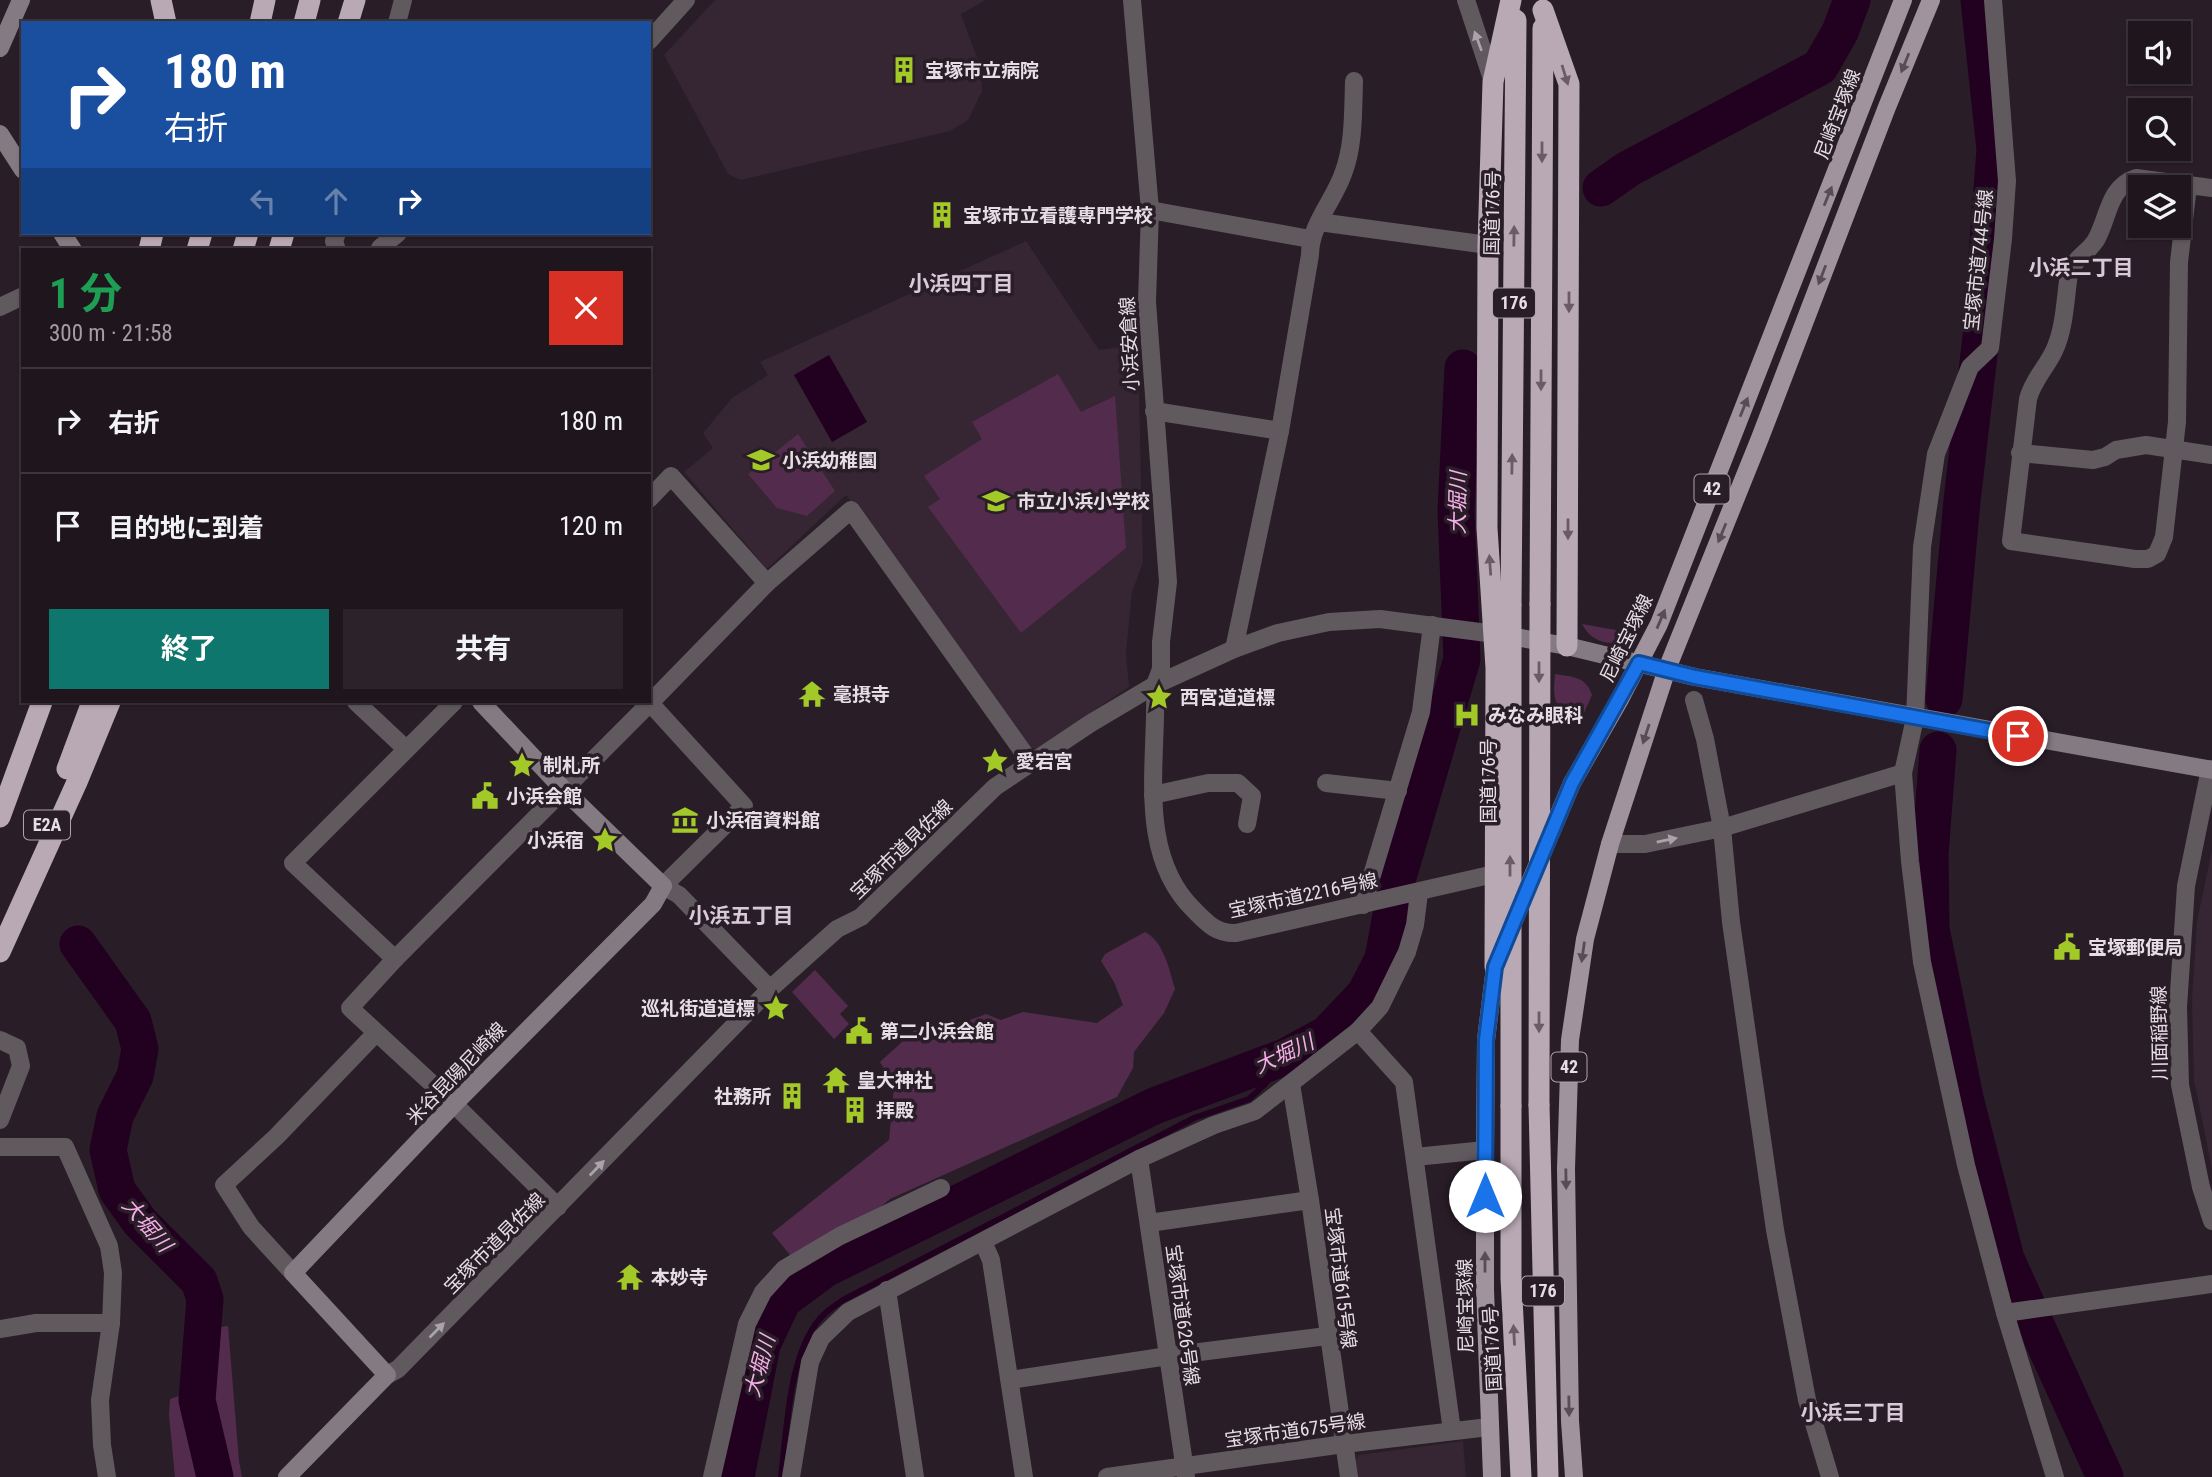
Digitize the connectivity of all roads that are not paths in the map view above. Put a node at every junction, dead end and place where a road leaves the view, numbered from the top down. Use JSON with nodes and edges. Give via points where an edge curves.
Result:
{"nodes":[{"id":1,"x":21,"y":0,"type":"edge"},
{"id":2,"x":161,"y":0,"type":"edge"},
{"id":3,"x":265,"y":0,"type":"edge"},
{"id":4,"x":310,"y":0,"type":"edge"},
{"id":5,"x":355,"y":0,"type":"edge"},
{"id":6,"x":403,"y":0,"type":"edge"},
{"id":7,"x":686,"y":0,"type":"edge"},
{"id":8,"x":1132,"y":0,"type":"edge"},
{"id":9,"x":1466,"y":0,"type":"edge"},
{"id":10,"x":1513,"y":0,"type":"edge"},
{"id":11,"x":1903,"y":0,"type":"edge"},
{"id":12,"x":1931,"y":0,"type":"edge"},
{"id":13,"x":1993,"y":0,"type":"edge"},
{"id":14,"x":1543,"y":5,"type":"edge"},
{"id":15,"x":166,"y":21,"type":"edge"},
{"id":16,"x":260,"y":21,"type":"edge"},
{"id":17,"x":305,"y":21,"type":"edge"},
{"id":18,"x":349,"y":21,"type":"edge"},
{"id":19,"x":398,"y":21,"type":"edge"},
{"id":20,"x":651,"y":39,"type":"edge"},
{"id":21,"x":0,"y":48,"type":"edge"},
{"id":22,"x":1353,"y":81,"type":"dead end"},
{"id":23,"x":1493,"y":82,"type":"junction"},
{"id":24,"x":0,"y":134,"type":"edge"},
{"id":25,"x":21,"y":167,"type":"edge"},
{"id":26,"x":2128,"y":181,"type":"edge"},
{"id":27,"x":2191,"y":186,"type":"edge"},
{"id":28,"x":2212,"y":188,"type":"edge"},
{"id":29,"x":1150,"y":210,"type":"junction"},
{"id":30,"x":1319,"y":222,"type":"junction"},
{"id":31,"x":396,"y":235,"type":"edge"},
{"id":32,"x":2182,"y":238,"type":"edge"},
{"id":33,"x":1310,"y":239,"type":"junction"},
{"id":34,"x":1488,"y":246,"type":"junction"},
{"id":35,"x":380,"y":248,"type":"edge"},
{"id":36,"x":21,"y":297,"type":"edge"},
{"id":37,"x":0,"y":307,"type":"edge"},
{"id":38,"x":1154,"y":411,"type":"junction"},
{"id":39,"x":1280,"y":431,"type":"junction"},
{"id":40,"x":2174,"y":449,"type":"junction"},
{"id":41,"x":2020,"y":453,"type":"junction"},
{"id":42,"x":2212,"y":454,"type":"edge"},
{"id":43,"x":651,"y":496,"type":"edge"},
{"id":44,"x":767,"y":583,"type":"junction"},
{"id":45,"x":1441,"y":627,"type":"junction"},
{"id":46,"x":1495,"y":634,"type":"junction"},
{"id":47,"x":1567,"y":646,"type":"junction"},
{"id":48,"x":1234,"y":649,"type":"junction"},
{"id":49,"x":1639,"y":663,"type":"junction"},
{"id":50,"x":1667,"y":669,"type":"junction"},
{"id":51,"x":1155,"y":685,"type":"junction"},
{"id":52,"x":1694,"y":700,"type":"dead end"},
{"id":53,"x":27,"y":703,"type":"edge"},
{"id":54,"x":42,"y":703,"type":"edge"},
{"id":55,"x":92,"y":703,"type":"edge"},
{"id":56,"x":110,"y":703,"type":"edge"},
{"id":57,"x":357,"y":703,"type":"edge"},
{"id":58,"x":453,"y":703,"type":"edge"},
{"id":59,"x":482,"y":703,"type":"edge"},
{"id":60,"x":651,"y":703,"type":"edge"},
{"id":61,"x":650,"y":704,"type":"joint"},
{"id":62,"x":1914,"y":718,"type":"junction"},
{"id":63,"x":406,"y":749,"type":"junction"},
{"id":64,"x":1031,"y":763,"type":"junction"},
{"id":65,"x":2211,"y":766,"type":"edge"},
{"id":66,"x":1903,"y":773,"type":"junction"},
{"id":67,"x":1326,"y":783,"type":"dead end"},
{"id":68,"x":564,"y":790,"type":"junction"},
{"id":69,"x":1398,"y":791,"type":"junction"},
{"id":70,"x":1153,"y":795,"type":"junction"},
{"id":71,"x":0,"y":804,"type":"edge"},
{"id":72,"x":0,"y":817,"type":"edge"},
{"id":73,"x":1248,"y":824,"type":"dead end"},
{"id":74,"x":1722,"y":828,"type":"junction"},
{"id":75,"x":1610,"y":844,"type":"junction"},
{"id":76,"x":1494,"y":874,"type":"junction"},
{"id":77,"x":663,"y":886,"type":"junction"},
{"id":78,"x":1415,"y":894,"type":"junction"},
{"id":79,"x":1370,"y":904,"type":"junction"},
{"id":80,"x":0,"y":949,"type":"edge"},
{"id":81,"x":395,"y":959,"type":"junction"},
{"id":82,"x":1495,"y":967,"type":"junction"},
{"id":83,"x":770,"y":989,"type":"junction"},
{"id":84,"x":1358,"y":1031,"type":"junction"},
{"id":85,"x":376,"y":1033,"type":"junction"},
{"id":86,"x":0,"y":1040,"type":"edge"},
{"id":87,"x":1291,"y":1084,"type":"junction"},
{"id":88,"x":454,"y":1104,"type":"junction"},
{"id":89,"x":0,"y":1120,"type":"edge"},
{"id":90,"x":0,"y":1147,"type":"edge"},
{"id":91,"x":1485,"y":1150,"type":"junction"},
{"id":92,"x":1415,"y":1157,"type":"junction"},
{"id":93,"x":1139,"y":1159,"type":"junction"},
{"id":94,"x":941,"y":1188,"type":"dead end"},
{"id":95,"x":1310,"y":1200,"type":"junction"},
{"id":96,"x":558,"y":1208,"type":"junction"},
{"id":97,"x":2212,"y":1221,"type":"edge"},
{"id":98,"x":1149,"y":1223,"type":"junction"},
{"id":99,"x":983,"y":1242,"type":"junction"},
{"id":100,"x":293,"y":1273,"type":"junction"},
{"id":101,"x":2212,"y":1284,"type":"edge"},
{"id":102,"x":887,"y":1290,"type":"junction"},
{"id":103,"x":2005,"y":1313,"type":"junction"},
{"id":104,"x":111,"y":1323,"type":"junction"},
{"id":105,"x":0,"y":1329,"type":"edge"},
{"id":106,"x":1327,"y":1336,"type":"junction"},
{"id":107,"x":1168,"y":1356,"type":"junction"},
{"id":108,"x":387,"y":1375,"type":"junction"},
{"id":109,"x":1010,"y":1380,"type":"junction"},
{"id":110,"x":1489,"y":1427,"type":"junction"},
{"id":111,"x":1452,"y":1431,"type":"junction"},
{"id":112,"x":1344,"y":1444,"type":"junction"},
{"id":113,"x":1185,"y":1472,"type":"edge"},
{"id":114,"x":107,"y":1477,"type":"edge"},
{"id":115,"x":287,"y":1477,"type":"edge"},
{"id":116,"x":712,"y":1477,"type":"edge"},
{"id":117,"x":791,"y":1477,"type":"edge"},
{"id":118,"x":915,"y":1477,"type":"edge"},
{"id":119,"x":1024,"y":1477,"type":"edge"},
{"id":120,"x":1107,"y":1477,"type":"edge"},
{"id":121,"x":1349,"y":1477,"type":"edge"},
{"id":122,"x":1492,"y":1477,"type":"edge"},
{"id":123,"x":1521,"y":1477,"type":"edge"},
{"id":124,"x":1548,"y":1477,"type":"edge"},
{"id":125,"x":1574,"y":1477,"type":"edge"},
{"id":126,"x":1830,"y":1477,"type":"edge"},
{"id":127,"x":2055,"y":1477,"type":"edge"}],
"edges":[{"from":1,"to":21,"type":"main road"},
{"from":2,"to":15,"type":"highway"},
{"from":3,"to":16,"type":"highway"},
{"from":4,"to":17,"type":"highway"},
{"from":5,"to":18,"type":"highway"},
{"from":6,"to":19,"type":"street"},
{"from":7,"to":20,"type":"street"},
{"from":8,"to":29,"type":"street","name":"小浜安倉線"},
{"from":23,"to":9,"type":"street","one_way":true},
{"from":10,"to":23,"type":"highway"},
{"from":123,"to":10,"type":"highway","name":"国道176号","number":"176","one_way":true,"bridge":true,"via":[[1511,1278]]},
{"from":49,"to":11,"type":"main road","name":"尼崎宝塚線","number":"42","one_way":true,"via":[[1659,624]]},
{"from":12,"to":50,"type":"main road","number":"42","one_way":true},
{"from":13,"to":62,"type":"street","name":"宝塚市道744号線","via":[[2007,181],[1990,348],[1976,361],[1936,454],[1922,547]]},
{"from":14,"to":47,"type":"highway","one_way":true,"via":[[1569,84]]},
{"from":14,"to":124,"type":"highway","number":"176","one_way":true,"bridge":true,"via":[[1539,1105]]},
{"from":22,"to":30,"type":"street","via":[[1353,128],[1344,173]]},
{"from":23,"to":34,"type":"highway"},
{"from":24,"to":25,"type":"main road"},
{"from":26,"to":41,"type":"street","via":[[2118,188],[2095,242],[2077,258],[2069,274],[2059,338],[2031,387]]},
{"from":27,"to":28,"type":"street"},
{"from":29,"to":33,"type":"street"},
{"from":29,"to":38,"type":"street","name":"小浜安倉線","via":[[1147,302]]},
{"from":30,"to":33,"type":"street"},
{"from":30,"to":34,"type":"street"},
{"from":31,"to":35,"type":"street"},
{"from":32,"to":40,"type":"street"},
{"from":33,"to":39,"type":"street"},
{"from":46,"to":34,"type":"highway","one_way":true,"via":[[1487,528]]},
{"from":36,"to":37,"type":"street"},
{"from":38,"to":39,"type":"street"},
{"from":38,"to":51,"type":"street","name":"小浜安倉線","via":[[1168,582],[1161,669]]},
{"from":39,"to":48,"type":"street"},
{"from":40,"to":41,"type":"street","via":[[2133,446],[2093,460]]},
{"from":40,"to":41,"type":"street","via":[[2161,546],[2148,559],[2011,541]]},
{"from":40,"to":42,"type":"street"},
{"from":43,"to":44,"type":"street","via":[[671,476]]},
{"from":44,"to":60,"type":"street"},
{"from":44,"to":64,"type":"street","via":[[850,510]]},
{"from":45,"to":46,"type":"street","name":"宝塚市道見佐線"},
{"from":45,"to":48,"type":"street","name":"宝塚市道見佐線","via":[[1380,619],[1329,622]]},
{"from":45,"to":69,"type":"street"},
{"from":46,"to":47,"type":"main road"},
{"from":46,"to":76,"type":"highway"},
{"from":47,"to":49,"type":"main road"},
{"from":48,"to":51,"type":"street","name":"宝塚市道見佐線"},
{"from":49,"to":50,"type":"main road"},
{"from":49,"to":82,"type":"main road","name":"尼崎宝塚線","number":"42","via":[[1572,783]]},
{"from":50,"to":62,"type":"main road"},
{"from":50,"to":75,"type":"main road","number":"42","one_way":true},
{"from":51,"to":64,"type":"street","name":"宝塚市道見佐線"},
{"from":51,"to":70,"type":"street","name":"宝塚市道2216号線"},
{"from":52,"to":74,"type":"street"},
{"from":53,"to":71,"type":"highway"},
{"from":54,"to":72,"type":"highway","number":"E2A"},
{"from":55,"to":80,"type":"highway","number":"E2A"},
{"from":56,"to":80,"type":"highway"},
{"from":57,"to":63,"type":"street"},
{"from":58,"to":63,"type":"street"},
{"from":59,"to":68,"type":"main road"},
{"from":61,"to":68,"type":"street"},
{"from":61,"to":77,"type":"street","via":[[744,806]]},
{"from":62,"to":65,"type":"main road"},
{"from":62,"to":66,"type":"street","name":"宝塚市道744号線"},
{"from":63,"to":81,"type":"street","via":[[293,863]]},
{"from":64,"to":83,"type":"street","name":"宝塚市道見佐線","via":[[995,787],[861,917],[837,929]]},
{"from":65,"to":97,"type":"street","name":"川面稲野線","via":[[2186,886],[2178,1007],[2180,1085]]},
{"from":66,"to":74,"type":"street"},
{"from":66,"to":103,"type":"street","name":"宝塚市道744号線","via":[[1922,962],[1966,1165]]},
{"from":67,"to":69,"type":"street"},
{"from":68,"to":77,"type":"main road"},
{"from":68,"to":81,"type":"street"},
{"from":69,"to":79,"type":"street"},
{"from":70,"to":73,"type":"street","via":[[1208,783],[1238,783],[1252,796]]},
{"from":70,"to":79,"type":"street","name":"宝塚市道2216号線","via":[[1161,854],[1174,884],[1212,928],[1236,933]]},
{"from":75,"to":74,"type":"street","one_way":true,"via":[[1646,844]]},
{"from":74,"to":126,"type":"street","via":[[1775,1230],[1807,1399]]},
{"from":75,"to":125,"type":"main road","number":"42","one_way":true,"via":[[1585,939],[1570,1040],[1566,1169]]},
{"from":76,"to":78,"type":"street","name":"宝塚市道2216号線"},
{"from":76,"to":82,"type":"highway"},
{"from":77,"to":83,"type":"street","via":[[679,895]]},
{"from":77,"to":88,"type":"main road","name":"米谷昆陽尼崎線","via":[[653,904]]},
{"from":78,"to":79,"type":"street","name":"宝塚市道2216号線"},
{"from":78,"to":84,"type":"street","via":[[1415,925],[1407,952],[1380,1007]]},
{"from":81,"to":85,"type":"street","via":[[350,1008]]},
{"from":82,"to":91,"type":"main road","name":"尼崎宝塚線","number":"42","via":[[1486,1040]]},
{"from":96,"to":83,"type":"street","name":"宝塚市道見佐線","one_way":true},
{"from":84,"to":87,"type":"street"},
{"from":84,"to":92,"type":"street","via":[[1404,1082]]},
{"from":85,"to":88,"type":"street"},
{"from":85,"to":100,"type":"street","via":[[224,1185],[251,1227]]},
{"from":86,"to":89,"type":"street","via":[[17,1048],[21,1066]]},
{"from":87,"to":93,"type":"street","via":[[1255,1111]]},
{"from":87,"to":95,"type":"street","name":"宝塚市道615号線"},
{"from":88,"to":96,"type":"street"},
{"from":88,"to":100,"type":"main road","name":"米谷昆陽尼崎線"},
{"from":90,"to":104,"type":"street","via":[[65,1147],[109,1246]]},
{"from":91,"to":92,"type":"street"},
{"from":110,"to":91,"type":"main road","name":"尼崎宝塚線","number":"42","one_way":true},
{"from":92,"to":111,"type":"street"},
{"from":93,"to":98,"type":"street","name":"宝塚市道626号線"},
{"from":93,"to":99,"type":"street"},
{"from":94,"to":116,"type":"street","via":[[783,1269],[763,1292],[747,1324]]},
{"from":95,"to":98,"type":"street"},
{"from":95,"to":106,"type":"street","name":"宝塚市道615号線"},
{"from":108,"to":96,"type":"street","name":"宝塚市道見佐線","one_way":true},
{"from":98,"to":107,"type":"street","name":"宝塚市道626号線"},
{"from":99,"to":102,"type":"street"},
{"from":99,"to":109,"type":"street","via":[[991,1260]]},
{"from":100,"to":108,"type":"main road"},
{"from":101,"to":103,"type":"street"},
{"from":102,"to":117,"type":"street","via":[[848,1312],[821,1338],[810,1362]]},
{"from":102,"to":118,"type":"street"},
{"from":103,"to":127,"type":"street","name":"宝塚市道744号線"},
{"from":104,"to":105,"type":"street","via":[[36,1323]]},
{"from":104,"to":114,"type":"street","via":[[100,1400]]},
{"from":106,"to":107,"type":"street"},
{"from":106,"to":112,"type":"street","name":"宝塚市道615号線"},
{"from":107,"to":109,"type":"street"},
{"from":107,"to":113,"type":"street","name":"宝塚市道626号線"},
{"from":108,"to":115,"type":"main road"},
{"from":109,"to":119,"type":"street"},
{"from":110,"to":111,"type":"street","name":"宝塚市道675号線"},
{"from":110,"to":122,"type":"main road","name":"尼崎宝塚線","number":"42"},
{"from":111,"to":112,"type":"street","name":"宝塚市道675号線"},
{"from":112,"to":113,"type":"street","name":"宝塚市道675号線"},
{"from":112,"to":121,"type":"street","name":"宝塚市道615号線"},
{"from":113,"to":120,"type":"street","name":"宝塚市道675号線"}]}
